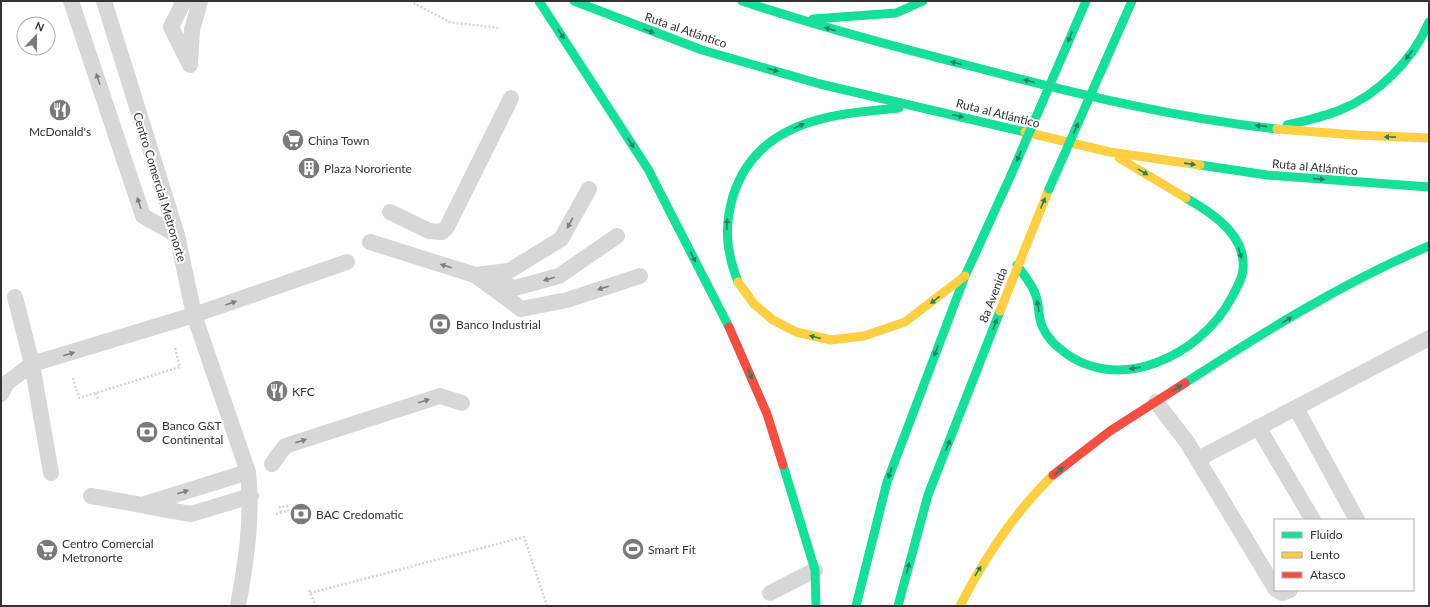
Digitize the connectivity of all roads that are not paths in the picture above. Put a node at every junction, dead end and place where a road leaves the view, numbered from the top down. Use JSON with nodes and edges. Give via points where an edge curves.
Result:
{"nodes":[{"id":1,"x":71,"y":1,"type":"edge"},
{"id":2,"x":104,"y":1,"type":"edge"},
{"id":3,"x":184,"y":1,"type":"edge"},
{"id":4,"x":200,"y":1,"type":"edge"},
{"id":5,"x":539,"y":1,"type":"edge"},
{"id":6,"x":574,"y":1,"type":"edge"},
{"id":7,"x":742,"y":1,"type":"edge"},
{"id":8,"x":923,"y":1,"type":"edge"},
{"id":9,"x":1086,"y":1,"type":"edge"},
{"id":10,"x":1132,"y":1,"type":"edge"},
{"id":11,"x":796,"y":20,"type":"junction"},
{"id":12,"x":1429,"y":22,"type":"edge"},
{"id":13,"x":511,"y":98,"type":"dead end"},
{"id":14,"x":920,"y":106,"type":"junction"},
{"id":15,"x":1279,"y":128,"type":"junction"},
{"id":16,"x":1429,"y":138,"type":"edge"},
{"id":17,"x":1110,"y":152,"type":"junction"},
{"id":18,"x":1429,"y":187,"type":"edge"},
{"id":19,"x":589,"y":189,"type":"dead end"},
{"id":20,"x":390,"y":212,"type":"dead end"},
{"id":21,"x":177,"y":235,"type":"junction"},
{"id":22,"x":617,"y":236,"type":"dead end"},
{"id":23,"x":370,"y":242,"type":"dead end"},
{"id":24,"x":1429,"y":246,"type":"edge"},
{"id":25,"x":347,"y":262,"type":"dead end"},
{"id":26,"x":1017,"y":265,"type":"junction"},
{"id":27,"x":475,"y":275,"type":"junction"},
{"id":28,"x":640,"y":276,"type":"dead end"},
{"id":29,"x":965,"y":276,"type":"junction"},
{"id":30,"x":15,"y":297,"type":"dead end"},
{"id":31,"x":194,"y":315,"type":"junction"},
{"id":32,"x":1429,"y":338,"type":"edge"},
{"id":33,"x":32,"y":364,"type":"junction"},
{"id":34,"x":1,"y":394,"type":"edge"},
{"id":35,"x":1156,"y":402,"type":"junction"},
{"id":36,"x":462,"y":403,"type":"dead end"},
{"id":37,"x":1296,"y":408,"type":"junction"},
{"id":38,"x":1258,"y":427,"type":"junction"},
{"id":39,"x":1198,"y":459,"type":"junction"},
{"id":40,"x":272,"y":464,"type":"dead end"},
{"id":41,"x":248,"y":472,"type":"junction"},
{"id":42,"x":51,"y":473,"type":"dead end"},
{"id":43,"x":91,"y":496,"type":"dead end"},
{"id":44,"x":251,"y":496,"type":"junction"},
{"id":45,"x":142,"y":505,"type":"junction"},
{"id":46,"x":1312,"y":519,"type":"edge"},
{"id":47,"x":1356,"y":519,"type":"edge"},
{"id":48,"x":815,"y":570,"type":"junction"},
{"id":49,"x":1274,"y":586,"type":"edge"},
{"id":50,"x":770,"y":593,"type":"dead end"},
{"id":51,"x":238,"y":606,"type":"edge"},
{"id":52,"x":816,"y":606,"type":"edge"},
{"id":53,"x":856,"y":606,"type":"edge"},
{"id":54,"x":898,"y":606,"type":"edge"},
{"id":55,"x":960,"y":606,"type":"edge"}],
"edges":[{"from":21,"to":1,"type":"lane","one_way":true,"via":[[143,216]]},
{"from":2,"to":21,"type":"lane","name":"Centro Comercial Metronorte"},
{"from":3,"to":4,"type":"lane","via":[[171,27],[190,65],[192,30]]},
{"from":5,"to":48,"type":"main road","one_way":true,"via":[[648,169],[730,329],[767,414]]},
{"from":6,"to":14,"type":"main road","name":"Ruta al Atlántico","one_way":true,"via":[[702,50],[820,84]]},
{"from":7,"to":11,"type":"main road"},
{"from":8,"to":11,"type":"main road","via":[[896,13]]},
{"from":9,"to":29,"type":"main road","one_way":true,"bridge":true},
{"from":26,"to":10,"type":"main road","name":"8a Avenida","one_way":true,"bridge":true},
{"from":15,"to":11,"type":"main road","one_way":true,"via":[[1219,122],[1135,107],[914,53]]},
{"from":12,"to":15,"type":"main road","one_way":true,"via":[[1408,56],[1388,79],[1347,107]]},
{"from":13,"to":20,"type":"lane","via":[[447,227],[442,232],[429,230]]},
{"from":14,"to":17,"type":"main road","name":"Ruta al Atlántico","one_way":true},
{"from":29,"to":14,"type":"main road","one_way":true,"via":[[904,323],[867,336],[825,339],[794,332],[765,316],[742,292],[729,259],[726,225],[730,200],[749,162],[773,138],[804,123],[842,113]]},
{"from":16,"to":15,"type":"main road","one_way":true,"via":[[1368,137]]},
{"from":17,"to":18,"type":"main road","name":"Ruta al Atlántico","one_way":true,"via":[[1267,175]]},
{"from":17,"to":26,"type":"main road","one_way":true,"via":[[1210,212],[1232,234],[1242,253],[1244,274],[1224,312],[1182,352],[1146,366],[1112,371],[1082,364],[1057,347],[1041,324],[1036,296]]},
{"from":19,"to":27,"type":"lane","one_way":true,"via":[[561,239],[509,271]]},
{"from":21,"to":31,"type":"lane","name":"Centro Comercial Metronorte"},
{"from":22,"to":27,"type":"lane","one_way":true,"via":[[559,276],[515,288]]},
{"from":27,"to":23,"type":"lane","one_way":true},
{"from":35,"to":24,"type":"main road","one_way":true,"via":[[1246,344],[1347,284],[1394,260]]},
{"from":31,"to":25,"type":"lane","one_way":true},
{"from":54,"to":26,"type":"main road","name":"8a Avenida","one_way":true,"via":[[928,495]]},
{"from":28,"to":27,"type":"lane","one_way":true,"via":[[567,300],[521,309]]},
{"from":29,"to":53,"type":"main road","one_way":true,"via":[[887,482]]},
{"from":30,"to":33,"type":"lane"},
{"from":33,"to":31,"type":"lane","one_way":true},
{"from":31,"to":41,"type":"lane","name":"Centro Comercial Metronorte"},
{"from":32,"to":37,"type":"lane"},
{"from":33,"to":34,"type":"lane","via":[[7,383]]},
{"from":33,"to":42,"type":"lane"},
{"from":35,"to":39,"type":"lane"},
{"from":55,"to":35,"type":"main road","one_way":true,"via":[[974,576],[1022,508],[1040,488],[1070,460],[1106,433]]},
{"from":40,"to":36,"type":"lane","one_way":true,"via":[[285,446],[440,396]]},
{"from":37,"to":38,"type":"lane"},
{"from":37,"to":47,"type":"lane"},
{"from":38,"to":39,"type":"lane"},
{"from":38,"to":46,"type":"lane"},
{"from":39,"to":49,"type":"lane"},
{"from":41,"to":44,"type":"lane","name":"Centro Comercial Metronorte"},
{"from":45,"to":41,"type":"lane","one_way":true},
{"from":43,"to":45,"type":"lane"},
{"from":44,"to":45,"type":"lane","via":[[191,514]]},
{"from":44,"to":51,"type":"lane","name":"Centro Comercial Metronorte"},
{"from":48,"to":50,"type":"lane"},
{"from":48,"to":52,"type":"main road"}]}
